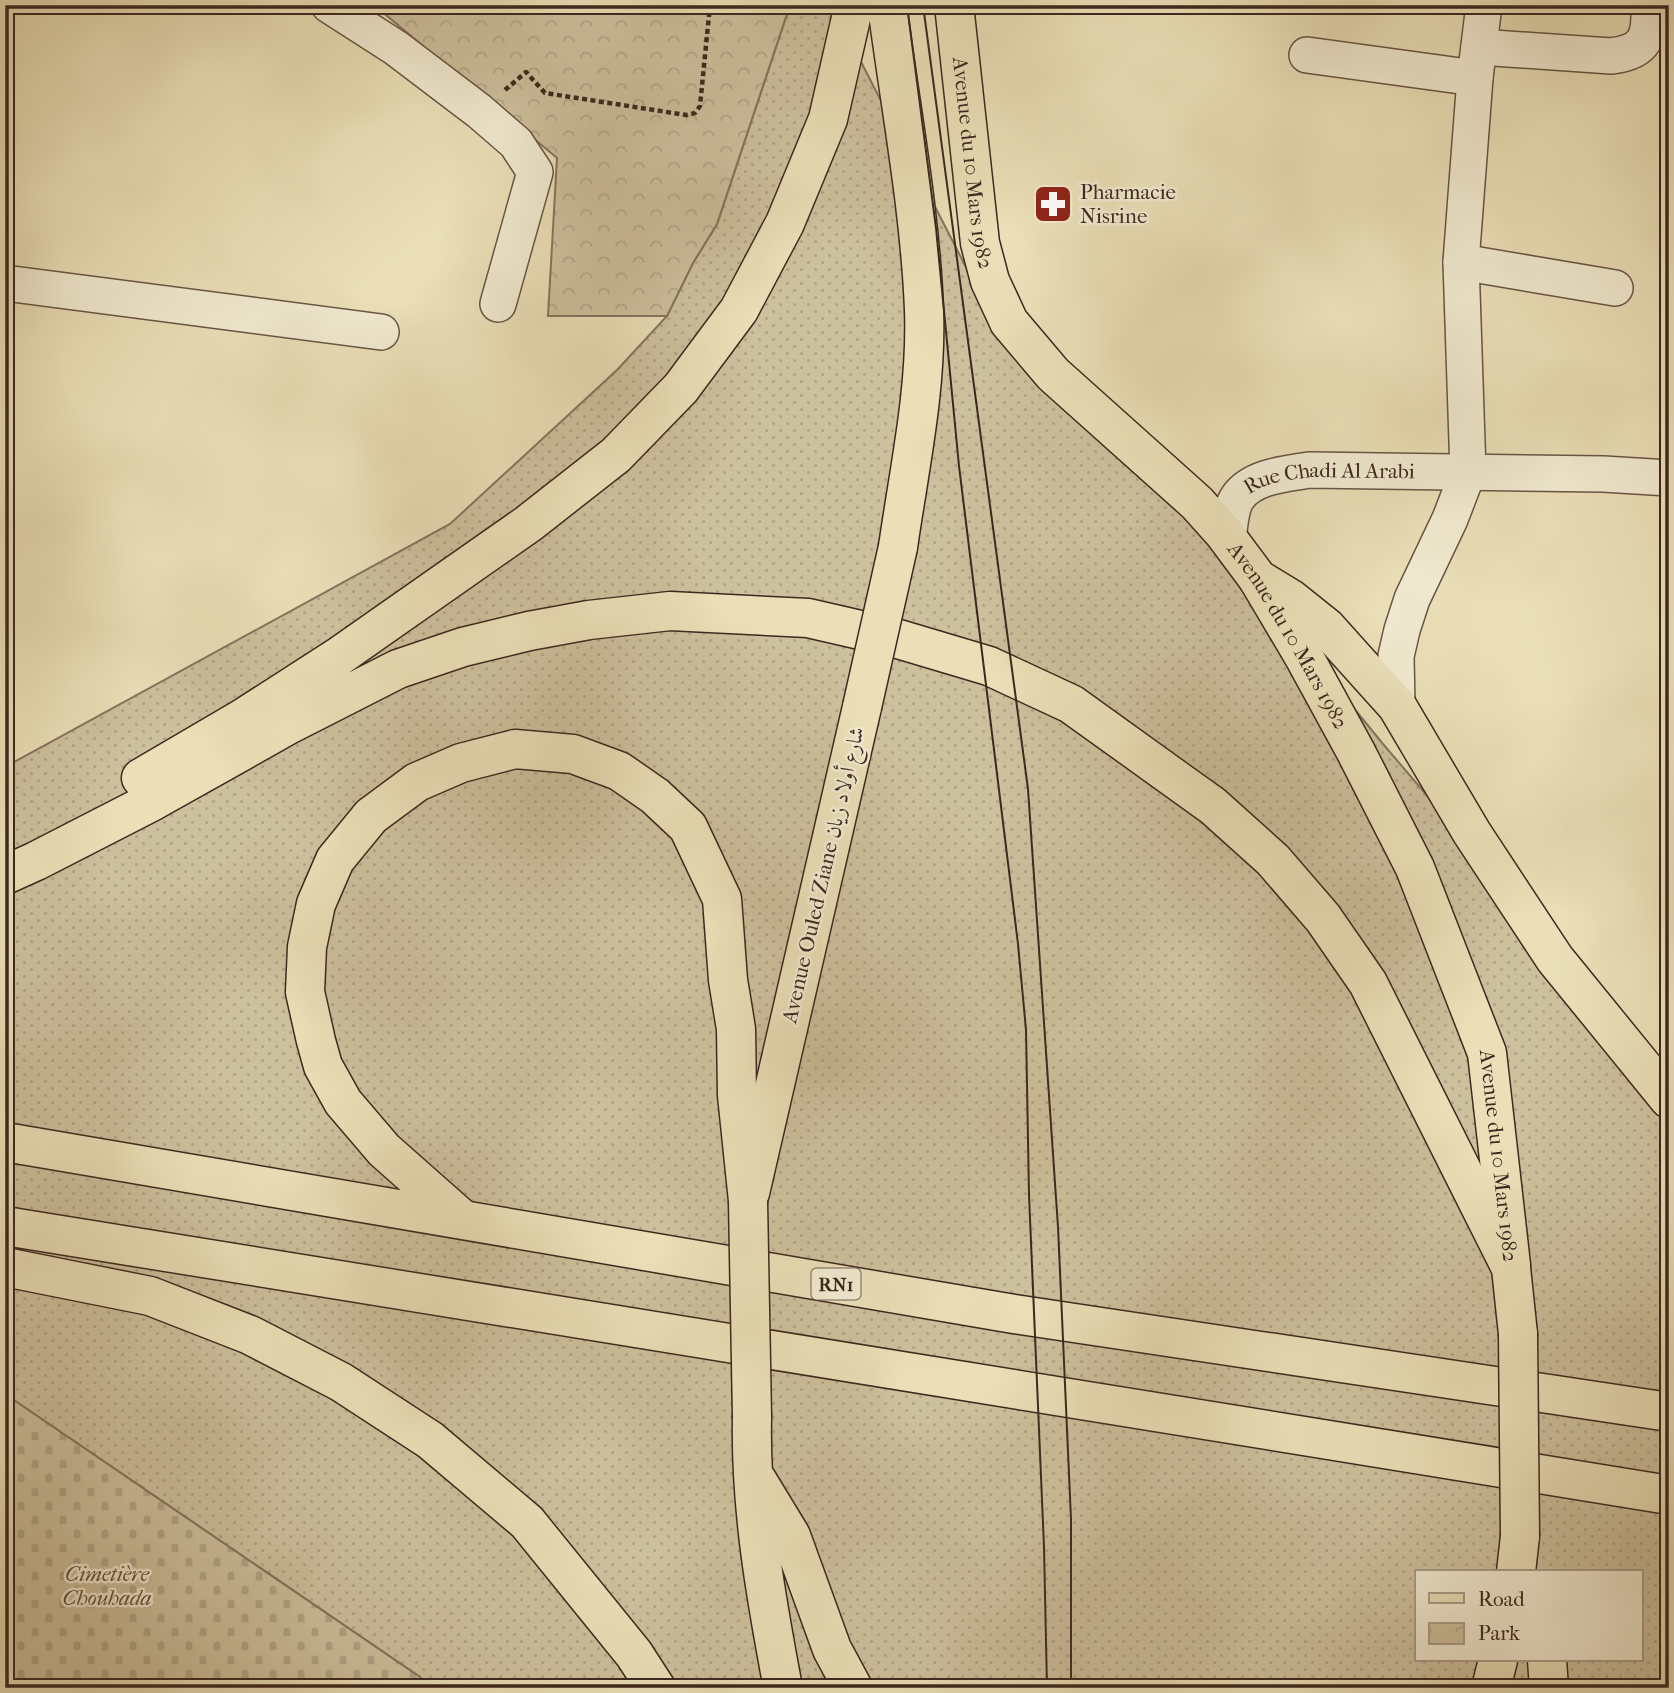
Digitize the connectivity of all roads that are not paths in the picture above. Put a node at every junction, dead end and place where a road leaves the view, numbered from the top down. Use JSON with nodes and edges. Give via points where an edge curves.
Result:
{"nodes":[{"id":1,"x":329,"y":5,"type":"edge"},
{"id":2,"x":854,"y":5,"type":"edge"},
{"id":3,"x":887,"y":5,"type":"edge"},
{"id":4,"x":954,"y":5,"type":"edge"},
{"id":5,"x":1484,"y":5,"type":"edge"},
{"id":6,"x":1649,"y":5,"type":"edge"},
{"id":7,"x":1307,"y":55,"type":"dead end"},
{"id":8,"x":1477,"y":62,"type":"junction"},
{"id":9,"x":1461,"y":262,"type":"junction"},
{"id":10,"x":5,"y":283,"type":"edge"},
{"id":11,"x":1615,"y":288,"type":"dead end"},
{"id":12,"x":498,"y":304,"type":"dead end"},
{"id":13,"x":381,"y":331,"type":"dead end"},
{"id":14,"x":1468,"y":472,"type":"junction"},
{"id":15,"x":1669,"y":478,"type":"edge"},
{"id":16,"x":1228,"y":540,"type":"junction"},
{"id":17,"x":1258,"y":579,"type":"junction"},
{"id":18,"x":1397,"y":706,"type":"junction"},
{"id":19,"x":5,"y":861,"type":"edge"},
{"id":20,"x":5,"y":875,"type":"edge"},
{"id":21,"x":1669,"y":1099,"type":"edge"},
{"id":22,"x":5,"y":1142,"type":"edge"},
{"id":23,"x":748,"y":1202,"type":"junction"},
{"id":24,"x":462,"y":1219,"type":"junction"},
{"id":25,"x":5,"y":1226,"type":"edge"},
{"id":26,"x":5,"y":1267,"type":"edge"},
{"id":27,"x":1511,"y":1268,"type":"junction"},
{"id":28,"x":1669,"y":1412,"type":"edge"},
{"id":29,"x":751,"y":1469,"type":"junction"},
{"id":30,"x":1669,"y":1495,"type":"edge"},
{"id":31,"x":1520,"y":1560,"type":"edge"},
{"id":32,"x":1498,"y":1662,"type":"edge"},
{"id":33,"x":1547,"y":1662,"type":"edge"},
{"id":34,"x":656,"y":1688,"type":"edge"},
{"id":35,"x":783,"y":1688,"type":"edge"},
{"id":36,"x":853,"y":1688,"type":"edge"},
{"id":37,"x":1491,"y":1688,"type":"edge"},
{"id":38,"x":1549,"y":1688,"type":"edge"}],
"edges":[{"from":1,"to":12,"type":"street","via":[[396,47],[479,111],[516,143],[535,172]]},
{"from":2,"to":19,"type":"main road","via":[[828,119],[762,267],[739,310],[681,388],[616,455],[528,524],[338,657]]},
{"from":3,"to":23,"type":"main road","name":"Avenue Ouled Ziane شارع أولاد زيان","bridge":true,"via":[[918,238],[924,312],[922,379],[898,547]]},
{"from":4,"to":16,"type":"main road","name":"Avenue du 10 Mars 1982","via":[[980,243],[990,281],[1009,322],[1052,374],[1159,467]]},
{"from":5,"to":8,"type":"street"},
{"from":6,"to":8,"type":"street","via":[[1646,39],[1626,54]]},
{"from":7,"to":8,"type":"street"},
{"from":8,"to":9,"type":"street"},
{"from":9,"to":11,"type":"street"},
{"from":9,"to":14,"type":"street"},
{"from":10,"to":13,"type":"street"},
{"from":14,"to":15,"type":"street","name":"Rue Chadi Al Arabi"},
{"from":14,"to":16,"type":"street","name":"Rue Chadi Al Arabi","via":[[1340,469],[1275,475],[1237,498]]},
{"from":14,"to":18,"type":"street","via":[[1402,630],[1396,656]]},
{"from":16,"to":17,"type":"main road","name":"Avenue du 10 Mars 1982"},
{"from":17,"to":18,"type":"main road","via":[[1326,627]]},
{"from":17,"to":27,"type":"main road","name":"Avenue du 10 Mars 1982","via":[[1356,751],[1415,868],[1487,1053]]},
{"from":18,"to":21,"type":"main road","via":[[1472,833],[1555,959]]},
{"from":20,"to":27,"type":"main road","via":[[398,669],[463,648],[589,620],[670,611],[808,618],[895,638],[989,666],[1071,704],[1213,806],[1273,860],[1323,918],[1368,983]]},
{"from":22,"to":24,"type":"main road","number":"RN1"},
{"from":23,"to":24,"type":"main road","via":[[722,900],[688,827],[619,771],[573,754],[515,749],[461,763],[417,782],[371,816],[335,860],[316,904],[307,947],[305,992],[323,1066],[344,1102],[384,1150]]},
{"from":23,"to":29,"type":"main road","bridge":true},
{"from":24,"to":28,"type":"main road","number":"RN1","via":[[1014,1314]]},
{"from":25,"to":30,"type":"main road"},
{"from":26,"to":34,"type":"main road","via":[[150,1296],[250,1335],[341,1382],[430,1440],[527,1522]]},
{"from":27,"to":31,"type":"main road","name":"Avenue du 10 Mars 1982","bridge":true,"via":[[1518,1334]]},
{"from":29,"to":35,"type":"main road","via":[[766,1603]]},
{"from":29,"to":36,"type":"main road","via":[[791,1536],[832,1649]]},
{"from":32,"to":37,"type":"main road"},
{"from":33,"to":38,"type":"main road"}]}
